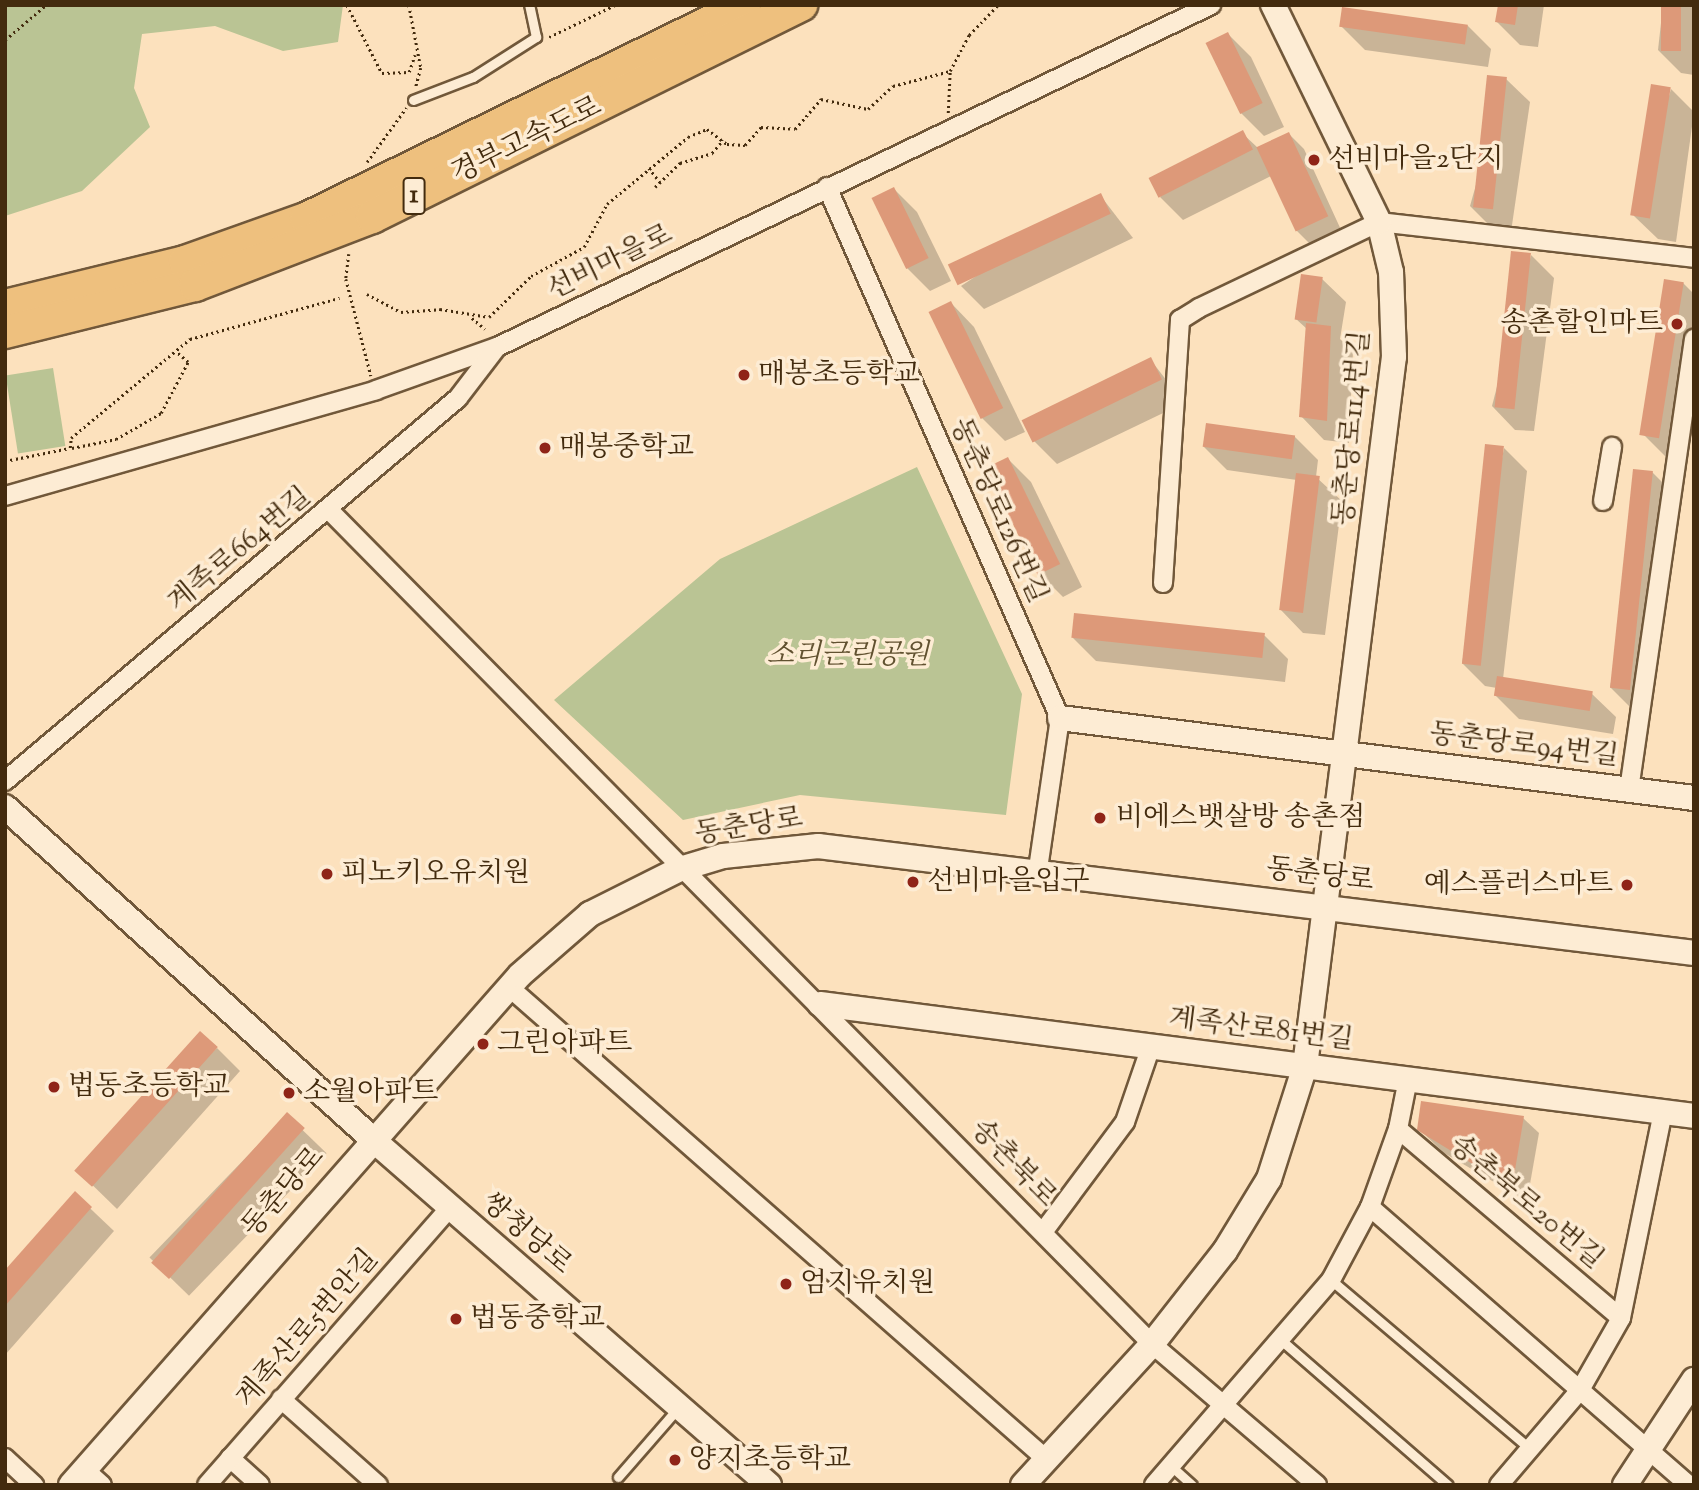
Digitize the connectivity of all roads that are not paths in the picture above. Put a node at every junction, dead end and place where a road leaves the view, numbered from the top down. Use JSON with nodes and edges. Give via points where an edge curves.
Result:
{"nodes":[{"id":1,"x":529,"y":5,"type":"edge"},
{"id":2,"x":745,"y":5,"type":"edge"},
{"id":3,"x":802,"y":5,"type":"edge"},
{"id":4,"x":1211,"y":5,"type":"edge"},
{"id":5,"x":1273,"y":5,"type":"edge"},
{"id":6,"x":413,"y":100,"type":"road end"},
{"id":7,"x":827,"y":187,"type":"junction"},
{"id":8,"x":1379,"y":222,"type":"junction"},
{"id":9,"x":1694,"y":258,"type":"edge"},
{"id":10,"x":5,"y":306,"type":"edge"},
{"id":11,"x":5,"y":332,"type":"edge"},
{"id":12,"x":1694,"y":339,"type":"edge"},
{"id":13,"x":498,"y":347,"type":"junction"},
{"id":14,"x":1612,"y":447,"type":"dead end"},
{"id":15,"x":5,"y":496,"type":"edge"},
{"id":16,"x":1603,"y":501,"type":"dead end"},
{"id":17,"x":329,"y":510,"type":"junction"},
{"id":18,"x":1163,"y":583,"type":"dead end"},
{"id":19,"x":1060,"y":718,"type":"junction"},
{"id":20,"x":1347,"y":754,"type":"junction"},
{"id":21,"x":5,"y":780,"type":"edge"},
{"id":22,"x":1629,"y":790,"type":"junction"},
{"id":23,"x":1694,"y":798,"type":"edge"},
{"id":24,"x":5,"y":807,"type":"edge"},
{"id":25,"x":680,"y":869,"type":"junction"},
{"id":26,"x":1038,"y":869,"type":"junction"},
{"id":27,"x":1328,"y":908,"type":"junction"},
{"id":28,"x":1694,"y":953,"type":"edge"},
{"id":29,"x":509,"y":987,"type":"junction"},
{"id":30,"x":820,"y":1004,"type":"junction"},
{"id":31,"x":1151,"y":1046,"type":"junction"},
{"id":32,"x":1305,"y":1066,"type":"junction"},
{"id":33,"x":1408,"y":1079,"type":"junction"},
{"id":34,"x":1663,"y":1112,"type":"junction"},
{"id":35,"x":1694,"y":1116,"type":"edge"},
{"id":36,"x":1398,"y":1129,"type":"junction"},
{"id":37,"x":370,"y":1138,"type":"junction"},
{"id":38,"x":450,"y":1207,"type":"junction"},
{"id":39,"x":1370,"y":1207,"type":"junction"},
{"id":40,"x":1043,"y":1232,"type":"junction"},
{"id":41,"x":1331,"y":1280,"type":"junction"},
{"id":42,"x":1621,"y":1318,"type":"junction"},
{"id":43,"x":1281,"y":1340,"type":"junction"},
{"id":44,"x":1152,"y":1343,"type":"junction"},
{"id":45,"x":1694,"y":1380,"type":"edge"},
{"id":46,"x":1580,"y":1390,"type":"junction"},
{"id":47,"x":281,"y":1399,"type":"junction"},
{"id":48,"x":679,"y":1407,"type":"junction"},
{"id":49,"x":1223,"y":1409,"type":"junction"},
{"id":50,"x":1530,"y":1449,"type":"junction"},
{"id":51,"x":1650,"y":1455,"type":"junction"},
{"id":52,"x":5,"y":1458,"type":"edge"},
{"id":53,"x":230,"y":1458,"type":"junction"},
{"id":54,"x":1171,"y":1466,"type":"junction"},
{"id":55,"x":1036,"y":1475,"type":"edge"},
{"id":56,"x":618,"y":1477,"type":"dead end"},
{"id":57,"x":86,"y":1480,"type":"edge"},
{"id":58,"x":34,"y":1485,"type":"edge"},
{"id":59,"x":206,"y":1485,"type":"edge"},
{"id":60,"x":260,"y":1485,"type":"edge"},
{"id":61,"x":378,"y":1485,"type":"edge"},
{"id":62,"x":769,"y":1485,"type":"edge"},
{"id":63,"x":1154,"y":1485,"type":"edge"},
{"id":64,"x":1192,"y":1485,"type":"edge"},
{"id":65,"x":1317,"y":1485,"type":"edge"},
{"id":66,"x":1448,"y":1485,"type":"edge"},
{"id":67,"x":1499,"y":1485,"type":"edge"},
{"id":68,"x":1625,"y":1485,"type":"edge"},
{"id":69,"x":1689,"y":1485,"type":"edge"}],
"edges":[{"from":1,"to":6,"type":"lane","via":[[536,37],[473,77]]},
{"from":2,"to":10,"type":"highway","name":"경부고속도로","number":"1","via":[[306,219],[186,262]]},
{"from":3,"to":11,"type":"highway","name":"경부고속도로","number":"1","via":[[321,238],[195,285]]},
{"from":4,"to":7,"type":"street","name":"선비마을로"},
{"from":5,"to":8,"type":"main road","name":"동춘당로114번길"},
{"from":7,"to":13,"type":"street","name":"선비마을로"},
{"from":7,"to":19,"type":"street","name":"동춘당로126번길"},
{"from":8,"to":9,"type":"street"},
{"from":8,"to":18,"type":"street","via":[[1180,320]]},
{"from":8,"to":20,"type":"main road","name":"동춘당로114번길","via":[[1391,272],[1394,357]]},
{"from":12,"to":22,"type":"street"},
{"from":13,"to":15,"type":"street","name":"선비마을로","via":[[376,390]]},
{"from":13,"to":17,"type":"street","name":"계족로664번길","via":[[458,398]]},
{"from":14,"to":16,"type":"street"},
{"from":17,"to":21,"type":"street","name":"계족로664번길"},
{"from":17,"to":25,"type":"street","name":"송촌북로"},
{"from":19,"to":20,"type":"main road"},
{"from":19,"to":26,"type":"street"},
{"from":20,"to":22,"type":"main road","name":"동춘당로94번길"},
{"from":20,"to":27,"type":"main road","name":"동춘당로114번길"},
{"from":22,"to":23,"type":"main road","name":"동춘당로94번길"},
{"from":24,"to":37,"type":"main road","name":"쌍청당로"},
{"from":25,"to":26,"type":"main road","name":"동춘당로","via":[[723,856],[818,846]]},
{"from":25,"to":29,"type":"main road","name":"동춘당로","via":[[590,914]]},
{"from":25,"to":30,"type":"street","name":"송촌북로"},
{"from":26,"to":27,"type":"main road","name":"동춘당로"},
{"from":27,"to":28,"type":"main road","name":"동춘당로"},
{"from":27,"to":32,"type":"main road","name":"동춘당로114번길"},
{"from":29,"to":37,"type":"main road","name":"동춘당로"},
{"from":29,"to":55,"type":"street"},
{"from":30,"to":31,"type":"main road","name":"계족산로81번길"},
{"from":30,"to":40,"type":"street","name":"송촌북로"},
{"from":31,"to":32,"type":"main road","name":"계족산로81번길"},
{"from":31,"to":40,"type":"street","via":[[1125,1122]]},
{"from":32,"to":33,"type":"main road","name":"계족산로81번길"},
{"from":32,"to":44,"type":"main road","name":"동춘당로114번길","via":[[1269,1179],[1225,1251]]},
{"from":33,"to":34,"type":"main road","name":"계족산로81번길"},
{"from":33,"to":36,"type":"street"},
{"from":34,"to":35,"type":"main road","name":"계족산로81번길"},
{"from":34,"to":42,"type":"street","name":"송촌북로20번길"},
{"from":36,"to":39,"type":"street"},
{"from":36,"to":42,"type":"street","name":"송촌북로20번길"},
{"from":37,"to":38,"type":"main road","name":"쌍청당로"},
{"from":37,"to":57,"type":"main road","name":"동춘당로"},
{"from":38,"to":47,"type":"street","name":"계족산로5번안길"},
{"from":38,"to":48,"type":"main road","name":"쌍청당로"},
{"from":39,"to":41,"type":"street"},
{"from":39,"to":46,"type":"street"},
{"from":40,"to":44,"type":"street","name":"송촌북로"},
{"from":41,"to":43,"type":"street"},
{"from":41,"to":50,"type":"lane"},
{"from":42,"to":46,"type":"street","name":"송촌북로20번길"},
{"from":43,"to":49,"type":"street"},
{"from":43,"to":66,"type":"lane"},
{"from":44,"to":49,"type":"street","name":"송촌북로"},
{"from":44,"to":55,"type":"main road","name":"동춘당로114번길"},
{"from":45,"to":51,"type":"main road"},
{"from":46,"to":50,"type":"street","name":"송촌북로20번길"},
{"from":46,"to":51,"type":"street"},
{"from":47,"to":53,"type":"street","name":"계족산로5번안길"},
{"from":47,"to":61,"type":"street"},
{"from":48,"to":56,"type":"lane"},
{"from":48,"to":62,"type":"main road","name":"쌍청당로"},
{"from":49,"to":54,"type":"street"},
{"from":49,"to":65,"type":"street","name":"송촌북로"},
{"from":50,"to":67,"type":"street","name":"송촌북로20번길"},
{"from":51,"to":68,"type":"main road"},
{"from":51,"to":69,"type":"street"},
{"from":52,"to":58,"type":"street"},
{"from":53,"to":59,"type":"street","name":"계족산로5번안길"},
{"from":53,"to":60,"type":"street"},
{"from":54,"to":63,"type":"street"},
{"from":54,"to":64,"type":"lane"}]}
